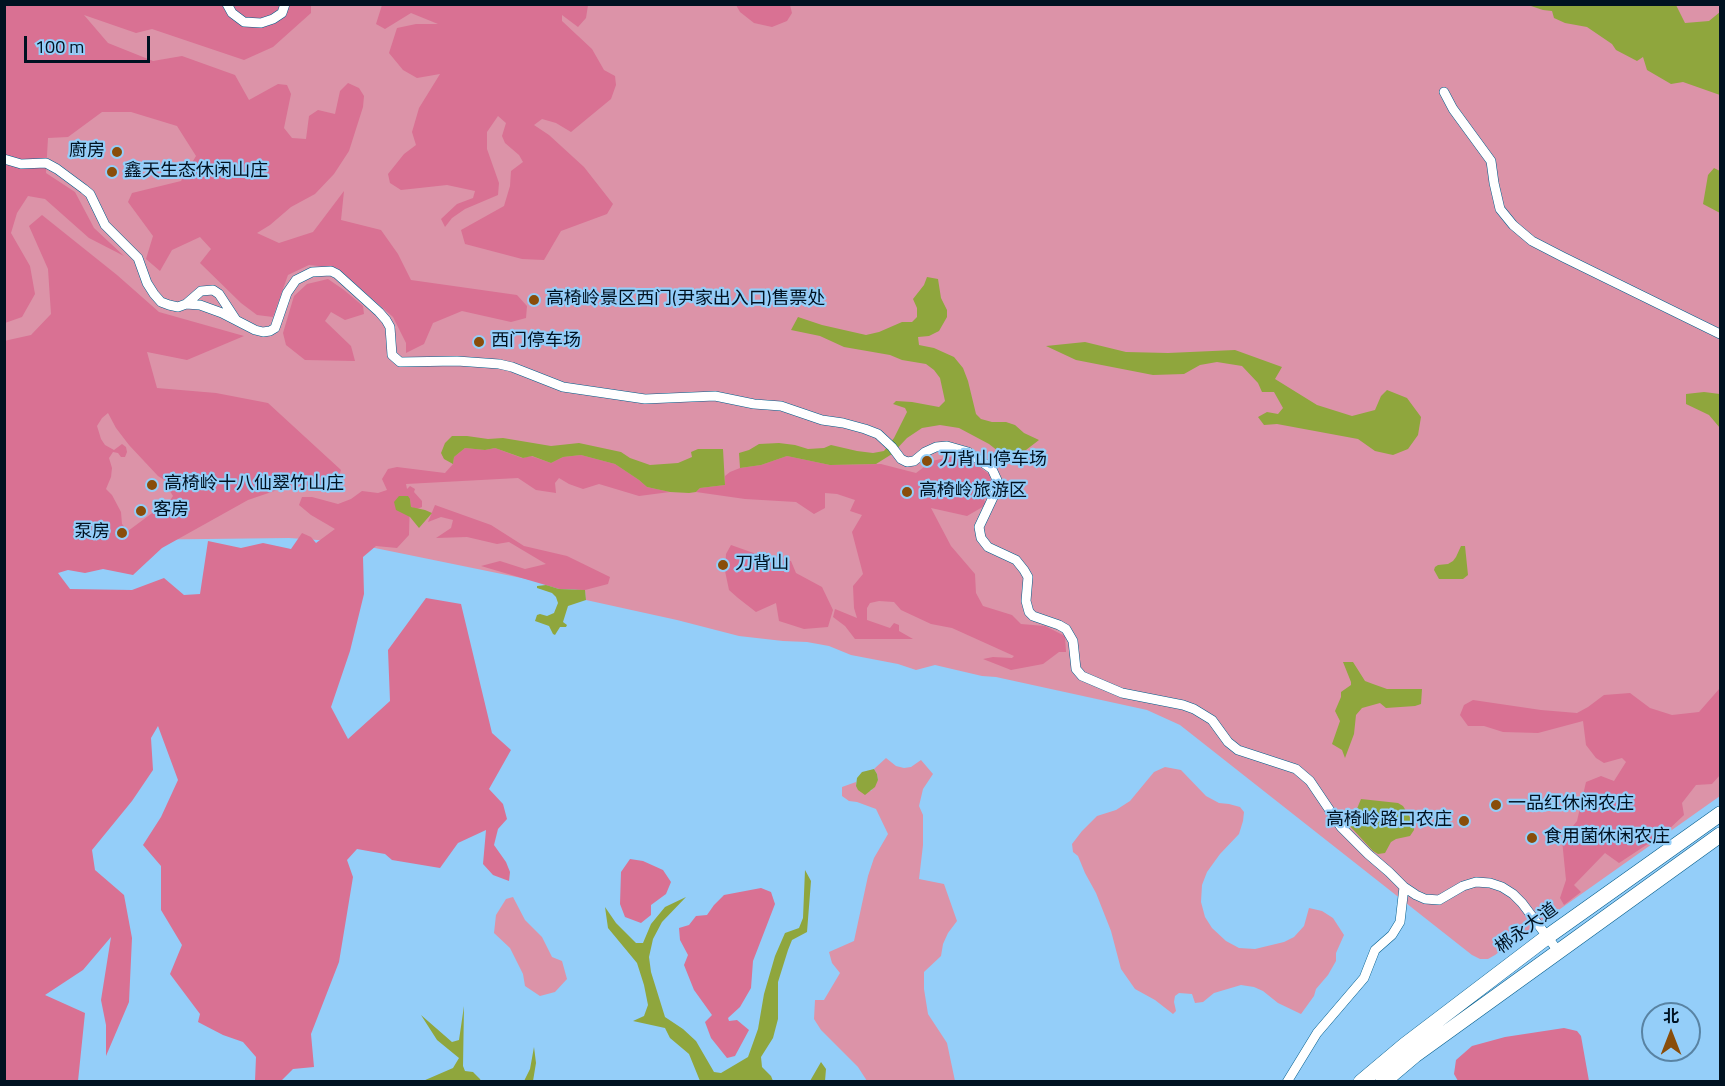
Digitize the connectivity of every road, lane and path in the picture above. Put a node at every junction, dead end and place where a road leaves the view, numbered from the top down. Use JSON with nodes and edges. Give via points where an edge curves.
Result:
{"nodes":[{"id":1,"x":227,"y":4,"type":"edge"},
{"id":2,"x":285,"y":4,"type":"edge"},
{"id":3,"x":1444,"y":92,"type":"dead end"},
{"id":4,"x":4,"y":159,"type":"edge"},
{"id":5,"x":21,"y":164,"type":"junction"},
{"id":6,"x":4,"y":168,"type":"edge"},
{"id":7,"x":186,"y":304,"type":"junction"},
{"id":8,"x":238,"y":322,"type":"junction"},
{"id":9,"x":1720,"y":334,"type":"edge"},
{"id":10,"x":1720,"y":814,"type":"edge"},
{"id":11,"x":1720,"y":835,"type":"edge"},
{"id":12,"x":1404,"y":886,"type":"junction"},
{"id":13,"x":1547,"y":937,"type":"junction"},
{"id":14,"x":1558,"y":951,"type":"junction"},
{"id":15,"x":1287,"y":1082,"type":"edge"},
{"id":16,"x":1361,"y":1082,"type":"edge"},
{"id":17,"x":1383,"y":1082,"type":"edge"}],
"edges":[{"from":1,"to":2,"type":"street","via":[[244,22],[261,23],[282,13]]},
{"from":3,"to":9,"type":"street","via":[[1491,161],[1500,209],[1513,225],[1532,241]]},
{"from":4,"to":5,"type":"street"},
{"from":5,"to":6,"type":"street"},
{"from":5,"to":7,"type":"street","via":[[46,164],[84,189],[105,225],[138,258],[147,283],[161,302]]},
{"from":7,"to":8,"type":"street","via":[[212,308]]},
{"from":7,"to":8,"type":"street","via":[[201,291],[213,290]]},
{"from":8,"to":12,"type":"street","via":[[255,330],[270,331],[275,328],[287,293],[296,280],[312,272],[331,271],[386,320],[392,355],[400,362],[499,364],[563,387],[645,399],[715,396],[781,406],[878,434],[907,462],[936,447],[968,452],[992,469],[998,480],[979,527],[981,538],[988,547],[1016,561],[1024,570],[1028,578],[1029,612],[1071,634],[1079,672],[1122,693],[1194,709],[1212,720],[1238,750],[1296,769],[1310,781],[1341,827]]},
{"from":10,"to":13,"type":"highway","name":"郴永大道"},
{"from":11,"to":14,"type":"highway","name":"郴永大道"},
{"from":12,"to":13,"type":"street","via":[[1432,900],[1470,882],[1490,883],[1513,894]]},
{"from":12,"to":15,"type":"street","via":[[1400,922],[1375,950],[1364,978],[1317,1032]]},
{"from":13,"to":14,"type":"street"},
{"from":13,"to":16,"type":"highway","name":"郴永大道"},
{"from":14,"to":17,"type":"highway","name":"郴永大道"}]}
